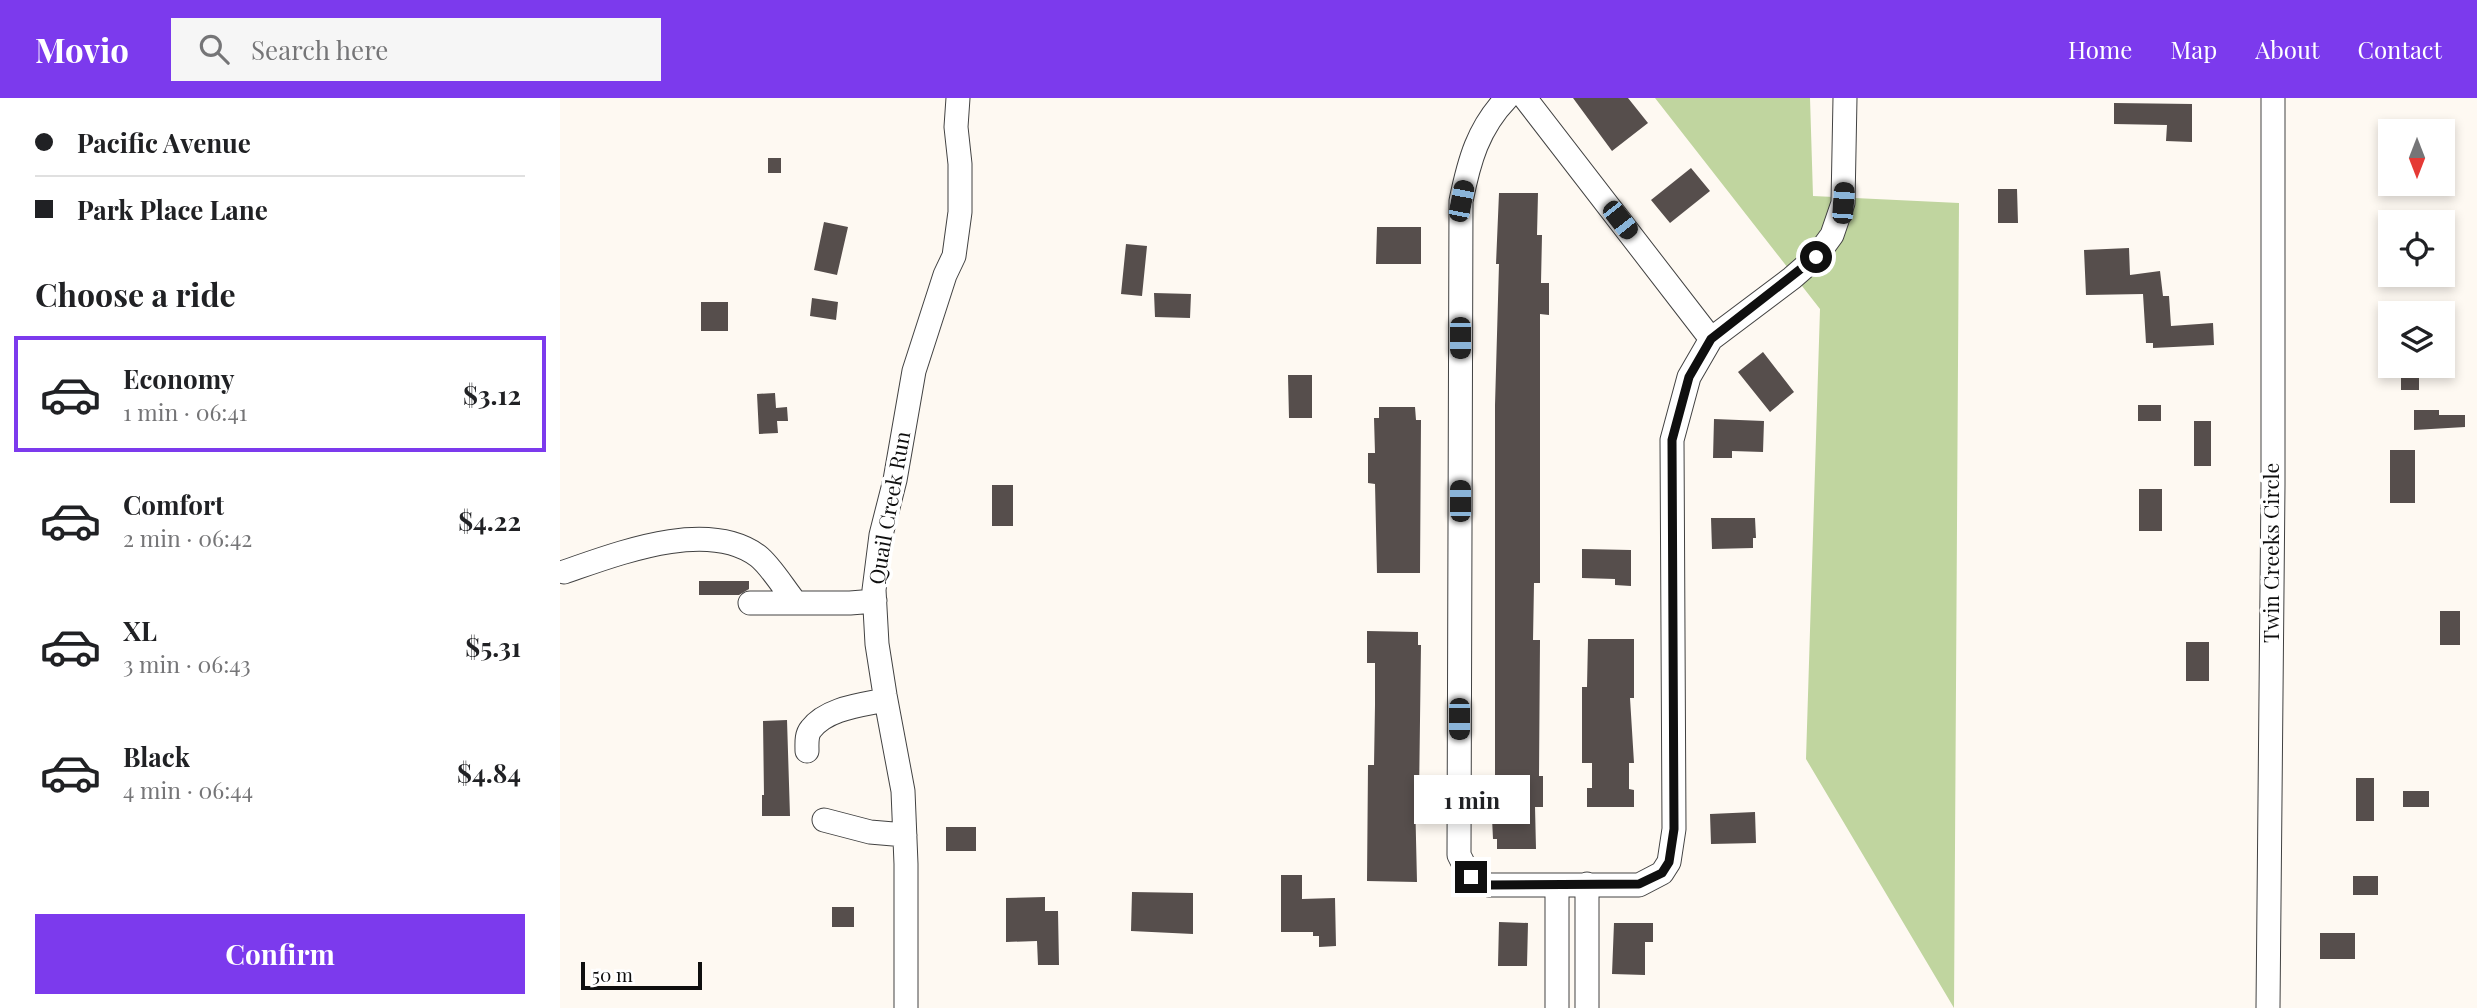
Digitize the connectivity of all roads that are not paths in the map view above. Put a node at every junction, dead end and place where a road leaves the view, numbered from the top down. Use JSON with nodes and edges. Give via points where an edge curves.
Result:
{"nodes":[{"id":1,"x":958,"y":98,"type":"edge"},
{"id":2,"x":1507,"y":98,"type":"edge"},
{"id":3,"x":1525,"y":98,"type":"edge"},
{"id":4,"x":1845,"y":98,"type":"edge"},
{"id":5,"x":2273,"y":98,"type":"edge"},
{"id":6,"x":1711,"y":339,"type":"junction"},
{"id":7,"x":564,"y":572,"type":"dead end"},
{"id":8,"x":875,"y":601,"type":"junction"},
{"id":9,"x":750,"y":603,"type":"dead end"},
{"id":10,"x":796,"y":603,"type":"junction"},
{"id":11,"x":886,"y":700,"type":"junction"},
{"id":12,"x":807,"y":751,"type":"dead end"},
{"id":13,"x":824,"y":820,"type":"dead end"},
{"id":14,"x":905,"y":835,"type":"junction"},
{"id":15,"x":1556,"y":884,"type":"junction"},
{"id":16,"x":1587,"y":884,"type":"junction"},
{"id":17,"x":906,"y":1008,"type":"edge"},
{"id":18,"x":1557,"y":1008,"type":"edge"},
{"id":19,"x":1587,"y":1008,"type":"edge"},
{"id":20,"x":2268,"y":1008,"type":"edge"}],
"edges":[{"from":1,"to":8,"type":"street","name":"Quail Creek Run","via":[[960,212],[954,256],[914,371],[881,535]]},
{"from":2,"to":15,"type":"street","via":[[1489,116],[1468,162],[1461,201],[1459,855],[1471,877],[1489,885]]},
{"from":3,"to":6,"type":"street"},
{"from":4,"to":6,"type":"street","via":[[1843,203],[1832,235],[1792,278]]},
{"from":5,"to":20,"type":"street","name":"Twin Creeks Circle"},
{"from":6,"to":16,"type":"street","via":[[1689,377],[1672,440],[1674,829],[1669,862],[1662,873],[1639,884]]},
{"from":7,"to":10,"type":"street","via":[[668,540],[703,539],[732,544],[758,556]]},
{"from":8,"to":10,"type":"street"},
{"from":8,"to":11,"type":"street","name":"Quail Creek Run"},
{"from":9,"to":10,"type":"street"},
{"from":11,"to":12,"type":"street","via":[[850,707],[818,723],[810,729]]},
{"from":11,"to":14,"type":"street","name":"Quail Creek Run","via":[[903,791]]},
{"from":13,"to":14,"type":"street"},
{"from":14,"to":17,"type":"street","name":"Quail Creek Run"},
{"from":15,"to":16,"type":"street"},
{"from":15,"to":18,"type":"street"},
{"from":16,"to":19,"type":"street"}]}
